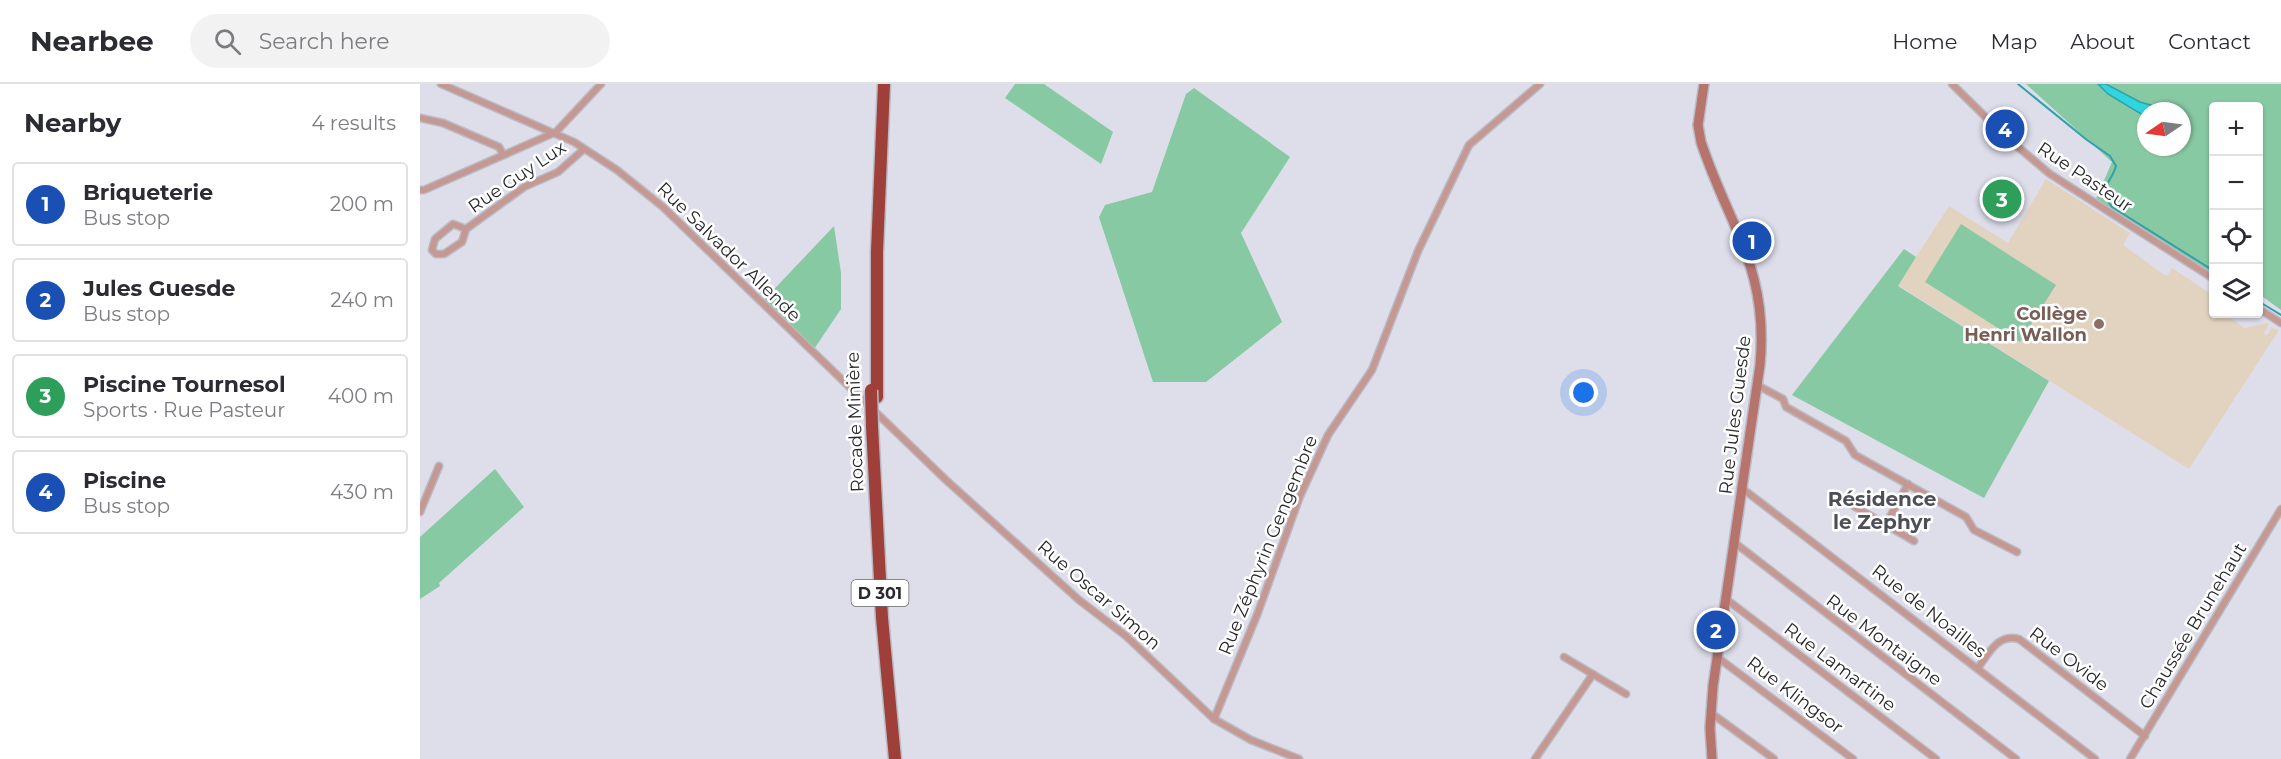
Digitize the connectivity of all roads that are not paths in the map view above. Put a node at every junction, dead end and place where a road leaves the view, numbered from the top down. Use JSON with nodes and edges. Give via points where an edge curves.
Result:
{"nodes":[{"id":1,"x":441,"y":84,"type":"edge"},
{"id":2,"x":601,"y":84,"type":"edge"},
{"id":3,"x":876,"y":84,"type":"edge"},
{"id":4,"x":884,"y":84,"type":"edge"},
{"id":5,"x":1540,"y":84,"type":"edge"},
{"id":6,"x":1704,"y":84,"type":"edge"},
{"id":7,"x":1952,"y":84,"type":"edge"},
{"id":8,"x":454,"y":86,"type":"edge"},
{"id":9,"x":420,"y":118,"type":"edge"},
{"id":10,"x":556,"y":132,"type":"junction"},
{"id":11,"x":584,"y":149,"type":"junction"},
{"id":12,"x":503,"y":154,"type":"junction"},
{"id":13,"x":420,"y":190,"type":"edge"},
{"id":14,"x":466,"y":229,"type":"junction"},
{"id":15,"x":2209,"y":276,"type":"edge"},
{"id":16,"x":2263,"y":311,"type":"edge"},
{"id":17,"x":2281,"y":322,"type":"edge"},
{"id":18,"x":1757,"y":385,"type":"junction"},
{"id":19,"x":874,"y":393,"type":"junction"},
{"id":20,"x":875,"y":428,"type":"junction"},
{"id":21,"x":894,"y":432,"type":"joint"},
{"id":22,"x":439,"y":466,"type":"dead end"},
{"id":23,"x":1908,"y":484,"type":"junction"},
{"id":24,"x":1743,"y":489,"type":"junction"},
{"id":25,"x":1852,"y":506,"type":"dead end"},
{"id":26,"x":2281,"y":509,"type":"edge"},
{"id":27,"x":420,"y":512,"type":"edge"},
{"id":28,"x":1886,"y":524,"type":"junction"},
{"id":29,"x":1914,"y":540,"type":"dead end"},
{"id":30,"x":1735,"y":543,"type":"junction"},
{"id":31,"x":2017,"y":552,"type":"dead end"},
{"id":32,"x":1726,"y":599,"type":"junction"},
{"id":33,"x":1564,"y":657,"type":"dead end"},
{"id":34,"x":1717,"y":657,"type":"junction"},
{"id":35,"x":1978,"y":668,"type":"junction"},
{"id":36,"x":1593,"y":674,"type":"junction"},
{"id":37,"x":1626,"y":694,"type":"dead end"},
{"id":38,"x":1711,"y":713,"type":"junction"},
{"id":39,"x":1214,"y":719,"type":"junction"},
{"id":40,"x":2145,"y":736,"type":"junction"},
{"id":41,"x":896,"y":759,"type":"edge"},
{"id":42,"x":901,"y":759,"type":"edge"},
{"id":43,"x":1299,"y":759,"type":"edge"},
{"id":44,"x":1535,"y":759,"type":"edge"},
{"id":45,"x":1712,"y":759,"type":"edge"},
{"id":46,"x":1774,"y":759,"type":"edge"},
{"id":47,"x":1853,"y":759,"type":"edge"},
{"id":48,"x":1936,"y":759,"type":"edge"},
{"id":49,"x":2016,"y":759,"type":"edge"},
{"id":50,"x":2095,"y":759,"type":"edge"},
{"id":51,"x":2130,"y":759,"type":"edge"}],
"edges":[{"from":1,"to":8,"type":"street","name":"Rue Salvador Allende"},
{"from":2,"to":10,"type":"street"},
{"from":3,"to":19,"type":"highway","name":"Rocade Minière","number":"D 301","via":[[870,223]]},
{"from":4,"to":19,"type":"highway","name":"Rocade Minière","number":"D 301"},
{"from":5,"to":39,"type":"street","name":"Rue Zéphyrin Gengembre","via":[[1469,145],[1418,250],[1372,370],[1328,435],[1300,496]]},
{"from":6,"to":18,"type":"main road","name":"Rue Jules Guesde","via":[[1698,125],[1701,142],[1747,252],[1757,286],[1762,326]]},
{"from":7,"to":15,"type":"street","name":"Rue Pasteur","via":[[2050,174]]},
{"from":8,"to":10,"type":"street","name":"Rue Salvador Allende"},
{"from":9,"to":12,"type":"street","via":[[443,123],[499,147]]},
{"from":10,"to":11,"type":"street","name":"Rue Salvador Allende"},
{"from":10,"to":12,"type":"street"},
{"from":11,"to":14,"type":"street","name":"Rue Guy Lux","via":[[558,172],[525,187]]},
{"from":11,"to":21,"type":"street","name":"Rue Salvador Allende","via":[[663,207]]},
{"from":12,"to":13,"type":"street"},
{"from":14,"to":14,"type":"street","name":"Rue Guy Lux","via":[[453,224],[435,239],[432,250],[444,254],[462,242]]},
{"from":16,"to":17,"type":"street"},
{"from":18,"to":23,"type":"street","via":[[1783,399],[1786,407],[1846,441],[1855,454]]},
{"from":18,"to":24,"type":"main road","name":"Rue Jules Guesde"},
{"from":19,"to":20,"type":"highway","name":"Rocade Minière","number":"D 301"},
{"from":20,"to":41,"type":"highway","name":"Rocade Minière","number":"D 301","via":[[881,607]]},
{"from":20,"to":42,"type":"highway","name":"Rocade Minière","number":"D 301"},
{"from":21,"to":39,"type":"street","name":"Rue Oscar Simon","via":[[1079,600],[1126,636]]},
{"from":22,"to":27,"type":"street"},
{"from":23,"to":28,"type":"street"},
{"from":23,"to":31,"type":"street","via":[[1966,517],[1974,530]]},
{"from":24,"to":30,"type":"main road","name":"Rue Jules Guesde"},
{"from":24,"to":35,"type":"street","name":"Rue de Noailles"},
{"from":25,"to":28,"type":"street"},
{"from":26,"to":40,"type":"street","name":"Chaussée Brunehaut"},
{"from":28,"to":29,"type":"street"},
{"from":30,"to":32,"type":"main road","name":"Rue Jules Guesde"},
{"from":30,"to":49,"type":"street","name":"Rue Montaigne"},
{"from":32,"to":34,"type":"main road","name":"Rue Jules Guesde"},
{"from":32,"to":48,"type":"street","name":"Rue Lamartine"},
{"from":33,"to":36,"type":"street"},
{"from":34,"to":38,"type":"main road","name":"Rue Jules Guesde"},
{"from":34,"to":47,"type":"street","name":"Rue Klingsor"},
{"from":35,"to":40,"type":"street","name":"Rue Ovide","via":[[1998,641],[2004,637],[2019,639]]},
{"from":35,"to":50,"type":"street","name":"Rue de Noailles"},
{"from":36,"to":37,"type":"street"},
{"from":36,"to":44,"type":"street"},
{"from":38,"to":45,"type":"main road","name":"Rue Jules Guesde"},
{"from":38,"to":46,"type":"street"},
{"from":39,"to":43,"type":"street","name":"Rue Oscar Simon","via":[[1251,740]]},
{"from":40,"to":51,"type":"street","name":"Chaussée Brunehaut"}]}
